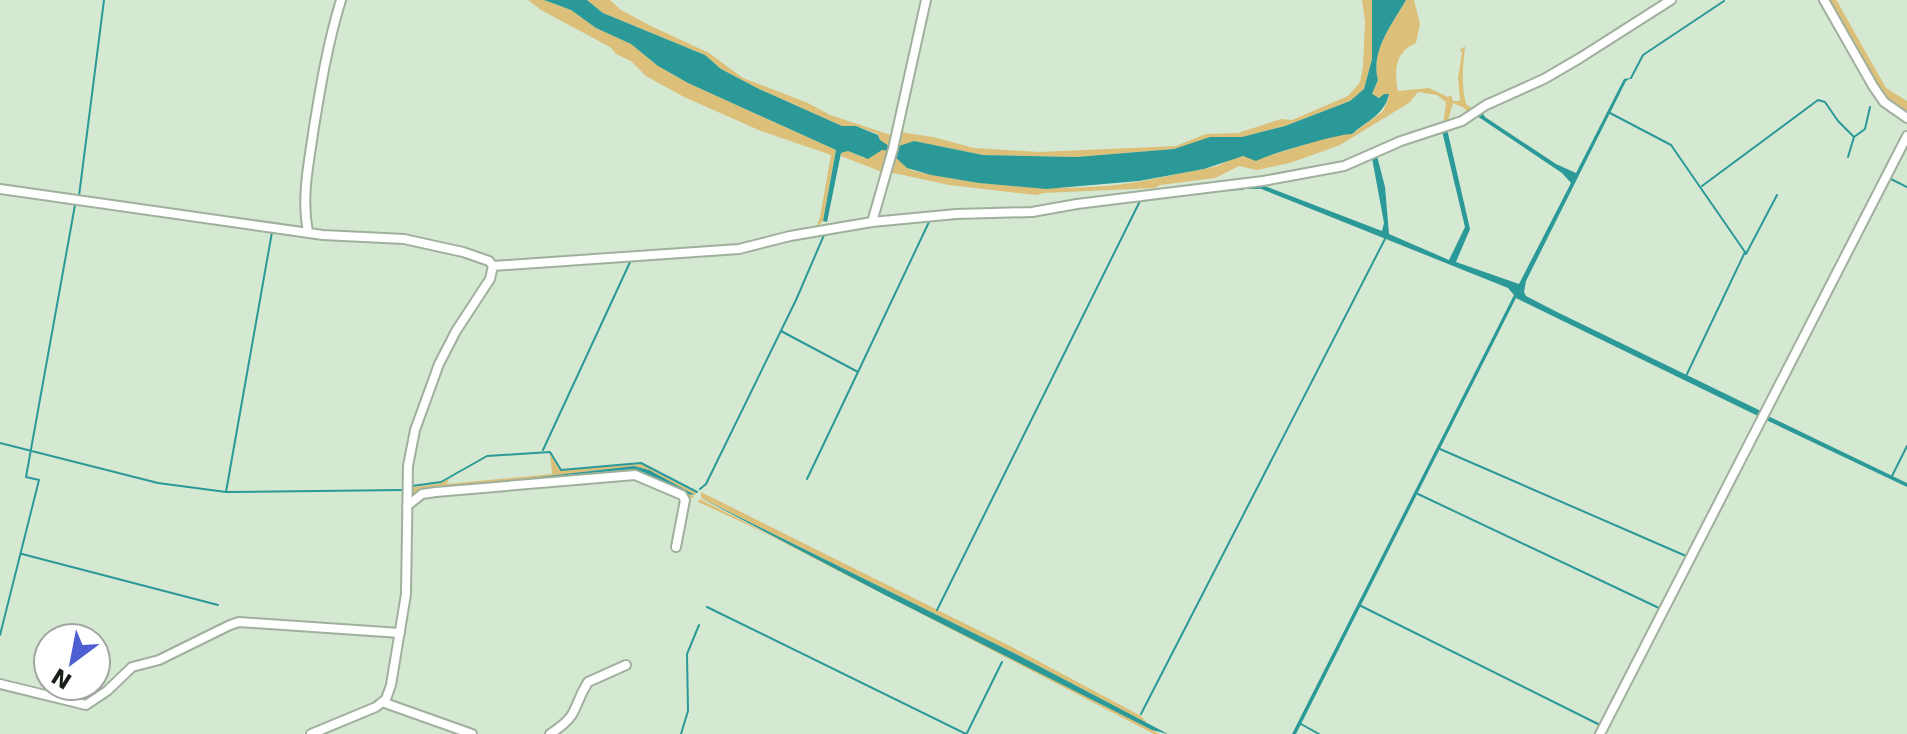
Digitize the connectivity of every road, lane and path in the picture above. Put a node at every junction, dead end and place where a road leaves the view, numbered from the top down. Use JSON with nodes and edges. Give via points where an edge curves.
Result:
{"nodes":[{"id":1,"x":341,"y":0,"type":"edge"},
{"id":2,"x":926,"y":0,"type":"edge"},
{"id":3,"x":1671,"y":0,"type":"edge"},
{"id":4,"x":1824,"y":0,"type":"edge"},
{"id":5,"x":1907,"y":118,"type":"edge"},
{"id":6,"x":1907,"y":136,"type":"edge"},
{"id":7,"x":0,"y":189,"type":"edge"},
{"id":8,"x":872,"y":222,"type":"junction"},
{"id":9,"x":308,"y":232,"type":"junction"},
{"id":10,"x":493,"y":266,"type":"junction"},
{"id":11,"x":407,"y":506,"type":"junction"},
{"id":12,"x":676,"y":547,"type":"dead end"},
{"id":13,"x":400,"y":633,"type":"junction"},
{"id":14,"x":626,"y":665,"type":"dead end"},
{"id":15,"x":0,"y":684,"type":"edge"},
{"id":16,"x":382,"y":702,"type":"junction"},
{"id":17,"x":311,"y":734,"type":"edge"},
{"id":18,"x":472,"y":734,"type":"edge"},
{"id":19,"x":550,"y":734,"type":"edge"},
{"id":20,"x":1600,"y":734,"type":"edge"}],
"edges":[{"from":1,"to":9,"type":"street","via":[[325,56],[310,152],[303,203]]},
{"from":2,"to":8,"type":"street"},
{"from":3,"to":8,"type":"street","via":[[1568,65],[1462,121],[1344,166],[1032,212]]},
{"from":4,"to":5,"type":"street","via":[[1884,102]]},
{"from":6,"to":20,"type":"street"},
{"from":7,"to":9,"type":"street"},
{"from":8,"to":10,"type":"street","via":[[739,249]]},
{"from":9,"to":10,"type":"street","via":[[404,239],[463,252]]},
{"from":10,"to":11,"type":"street","via":[[447,348],[419,415],[410,451]]},
{"from":11,"to":12,"type":"street","via":[[422,494],[436,492],[643,476],[685,500]]},
{"from":11,"to":13,"type":"street"},
{"from":13,"to":15,"type":"street","via":[[239,622],[159,660],[132,667],[86,705]]},
{"from":13,"to":16,"type":"street","via":[[391,685]]},
{"from":14,"to":19,"type":"street","via":[[588,682],[568,722]]},
{"from":16,"to":17,"type":"street"},
{"from":16,"to":18,"type":"street"}]}
